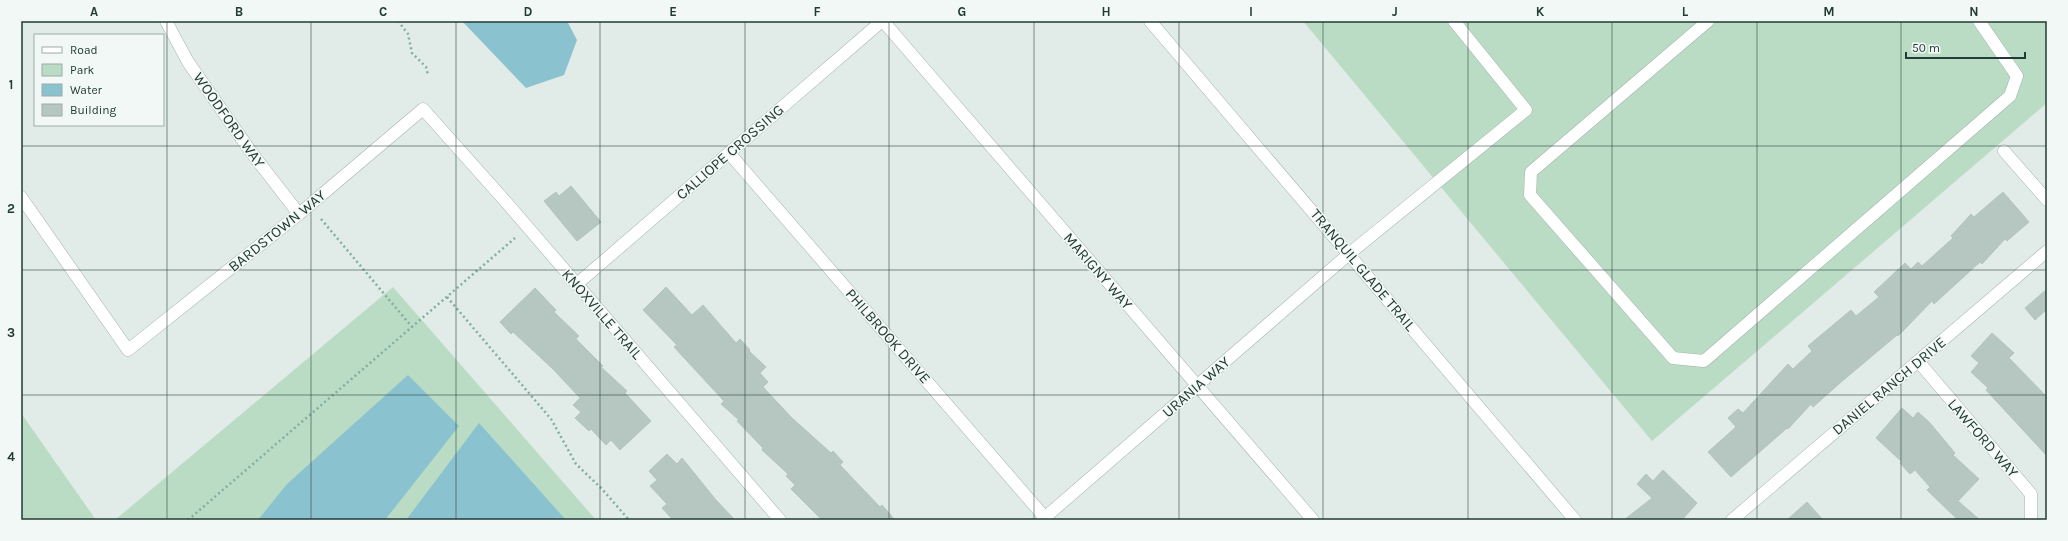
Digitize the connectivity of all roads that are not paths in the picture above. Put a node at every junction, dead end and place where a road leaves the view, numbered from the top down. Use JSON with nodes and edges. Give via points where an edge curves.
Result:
{"nodes":[{"id":1,"x":166,"y":21,"type":"edge"},
{"id":2,"x":883,"y":21,"type":"edge"},
{"id":3,"x":1150,"y":21,"type":"edge"},
{"id":4,"x":1454,"y":21,"type":"edge"},
{"id":5,"x":1708,"y":21,"type":"edge"},
{"id":6,"x":1984,"y":23,"type":"edge"},
{"id":7,"x":423,"y":109,"type":"joint"},
{"id":8,"x":2004,"y":151,"type":"dead end"},
{"id":9,"x":729,"y":153,"type":"junction"},
{"id":10,"x":21,"y":197,"type":"edge"},
{"id":11,"x":2047,"y":200,"type":"edge"},
{"id":12,"x":299,"y":214,"type":"junction"},
{"id":13,"x":2047,"y":251,"type":"edge"},
{"id":14,"x":1350,"y":254,"type":"junction"},
{"id":15,"x":577,"y":284,"type":"junction"},
{"id":16,"x":1918,"y":361,"type":"junction"},
{"id":17,"x":1197,"y":386,"type":"junction"},
{"id":18,"x":1570,"y":518,"type":"edge"},
{"id":19,"x":1044,"y":519,"type":"edge"},
{"id":20,"x":780,"y":520,"type":"edge"},
{"id":21,"x":1313,"y":520,"type":"edge"},
{"id":22,"x":1732,"y":520,"type":"edge"},
{"id":23,"x":2031,"y":520,"type":"edge"}],
"edges":[{"from":1,"to":12,"type":"street","name":"WOODFORD WAY","via":[[188,62],[254,156]]},
{"from":2,"to":9,"type":"street","name":"CALLIOPE CROSSING"},
{"from":2,"to":17,"type":"street","name":"MARIGNY WAY"},
{"from":3,"to":14,"type":"street","name":"TRANQUIL GLADE TRAIL"},
{"from":4,"to":14,"type":"street","name":"URANIA WAY","via":[[1526,110]]},
{"from":5,"to":6,"type":"street","via":[[1531,172],[1530,195],[1673,358],[1704,361],[2010,96],[2017,76]]},
{"from":7,"to":12,"type":"street","name":"BARDSTOWN WAY"},
{"from":7,"to":15,"type":"street","name":"KNOXVILLE TRAIL"},
{"from":8,"to":11,"type":"street"},
{"from":9,"to":15,"type":"street","name":"CALLIOPE CROSSING"},
{"from":9,"to":19,"type":"street","name":"PHILBROOK DRIVE"},
{"from":10,"to":12,"type":"street","name":"BARDSTOWN WAY","via":[[128,350]]},
{"from":13,"to":16,"type":"street","name":"DANIEL RANCH DRIVE"},
{"from":14,"to":17,"type":"street","name":"URANIA WAY"},
{"from":14,"to":18,"type":"street","name":"TRANQUIL GLADE TRAIL"},
{"from":15,"to":20,"type":"street","name":"KNOXVILLE TRAIL"},
{"from":16,"to":22,"type":"street","name":"DANIEL RANCH DRIVE"},
{"from":16,"to":23,"type":"street","name":"LAWFORD WAY","via":[[2031,494]]},
{"from":17,"to":19,"type":"street","name":"URANIA WAY"},
{"from":17,"to":21,"type":"street","name":"MARIGNY WAY"}]}
